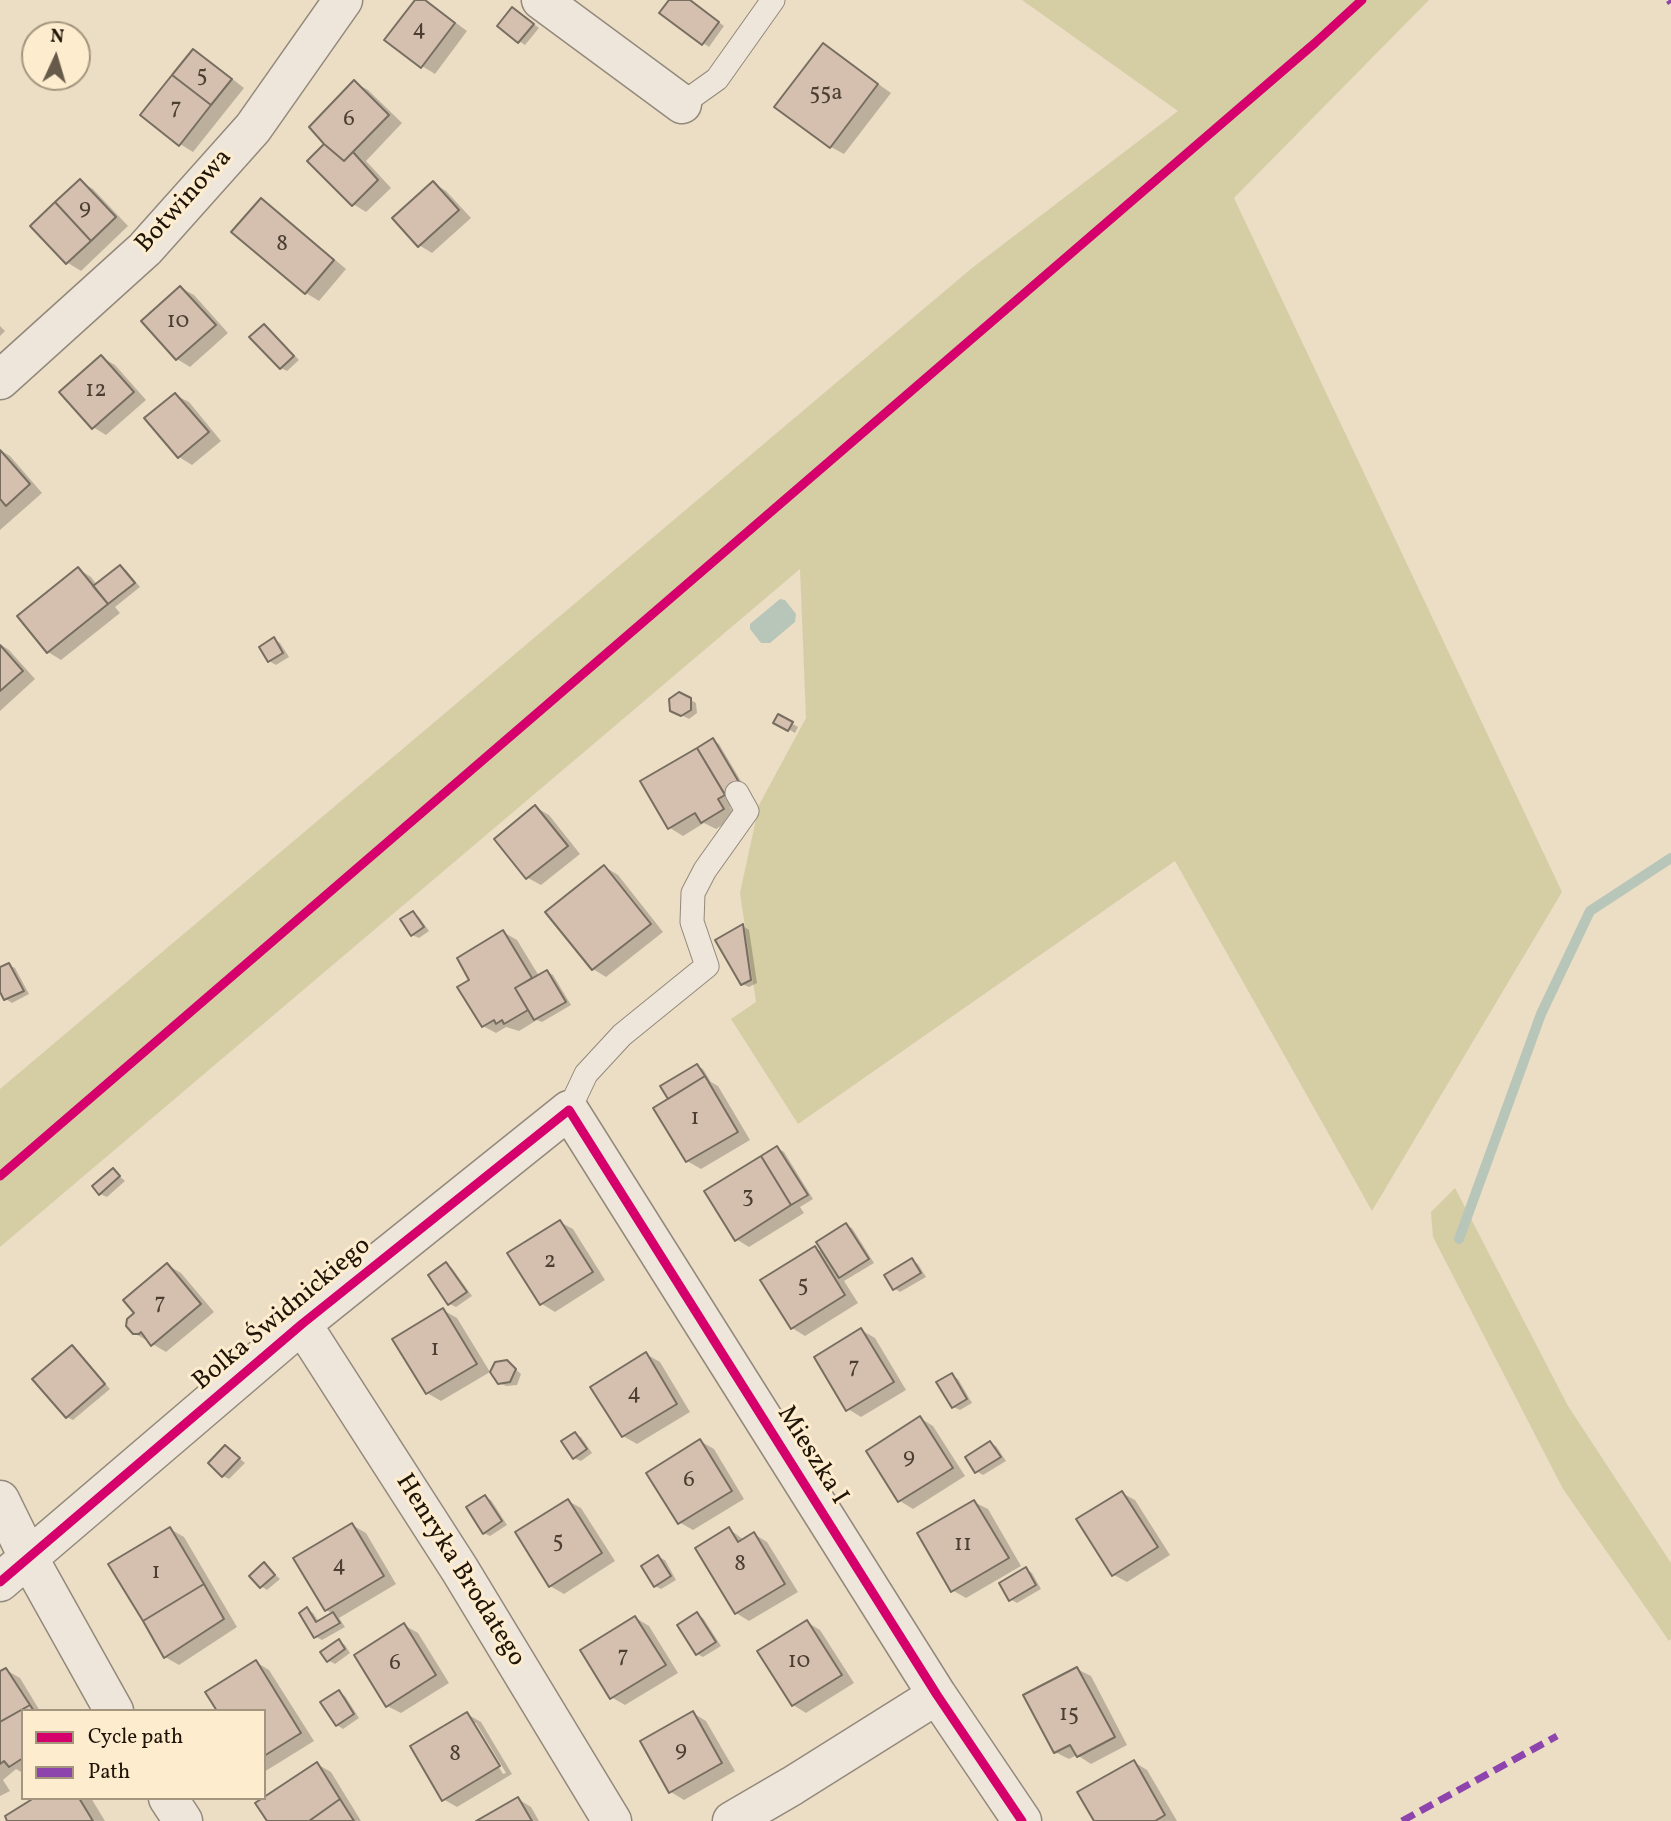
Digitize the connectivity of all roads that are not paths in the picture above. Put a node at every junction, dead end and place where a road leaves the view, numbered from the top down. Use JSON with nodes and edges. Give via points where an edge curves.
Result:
{"nodes":[{"id":1,"x":343,"y":0,"type":"edge"},
{"id":2,"x":541,"y":0,"type":"edge"},
{"id":3,"x":773,"y":0,"type":"edge"},
{"id":4,"x":682,"y":104,"type":"joint"},
{"id":5,"x":0,"y":380,"type":"edge"},
{"id":6,"x":737,"y":793,"type":"dead end"},
{"id":7,"x":569,"y":1110,"type":"junction"},
{"id":8,"x":302,"y":1324,"type":"junction"},
{"id":9,"x":0,"y":1500,"type":"edge"},
{"id":10,"x":28,"y":1557,"type":"junction"},
{"id":11,"x":0,"y":1582,"type":"edge"},
{"id":12,"x":937,"y":1695,"type":"junction"},
{"id":13,"x":113,"y":1709,"type":"edge"},
{"id":14,"x":170,"y":1800,"type":"edge"},
{"id":15,"x":183,"y":1821,"type":"edge"},
{"id":16,"x":612,"y":1821,"type":"edge"},
{"id":17,"x":732,"y":1821,"type":"edge"},
{"id":18,"x":1021,"y":1821,"type":"edge"}],
"edges":[{"from":1,"to":5,"type":"street","name":"Botwinowa","via":[[253,128],[145,249]]},
{"from":2,"to":4,"type":"street"},
{"from":3,"to":4,"type":"lane","via":[[717,79]]},
{"from":6,"to":7,"type":"lane","via":[[747,811],[693,892],[692,922],[707,966],[622,1035],[586,1074]]},
{"from":7,"to":8,"type":"street","name":"Bolka Świdnickiego"},
{"from":7,"to":12,"type":"street","name":"Mieszka I"},
{"from":8,"to":10,"type":"street","name":"Bolka Świdnickiego"},
{"from":8,"to":16,"type":"street","name":"Henryka Brodatego","via":[[460,1570]]},
{"from":9,"to":10,"type":"street"},
{"from":10,"to":11,"type":"street","name":"Bolka Świdnickiego"},
{"from":10,"to":13,"type":"street"},
{"from":12,"to":17,"type":"street"},
{"from":12,"to":18,"type":"street","name":"Mieszka I"},
{"from":14,"to":15,"type":"street"}]}
